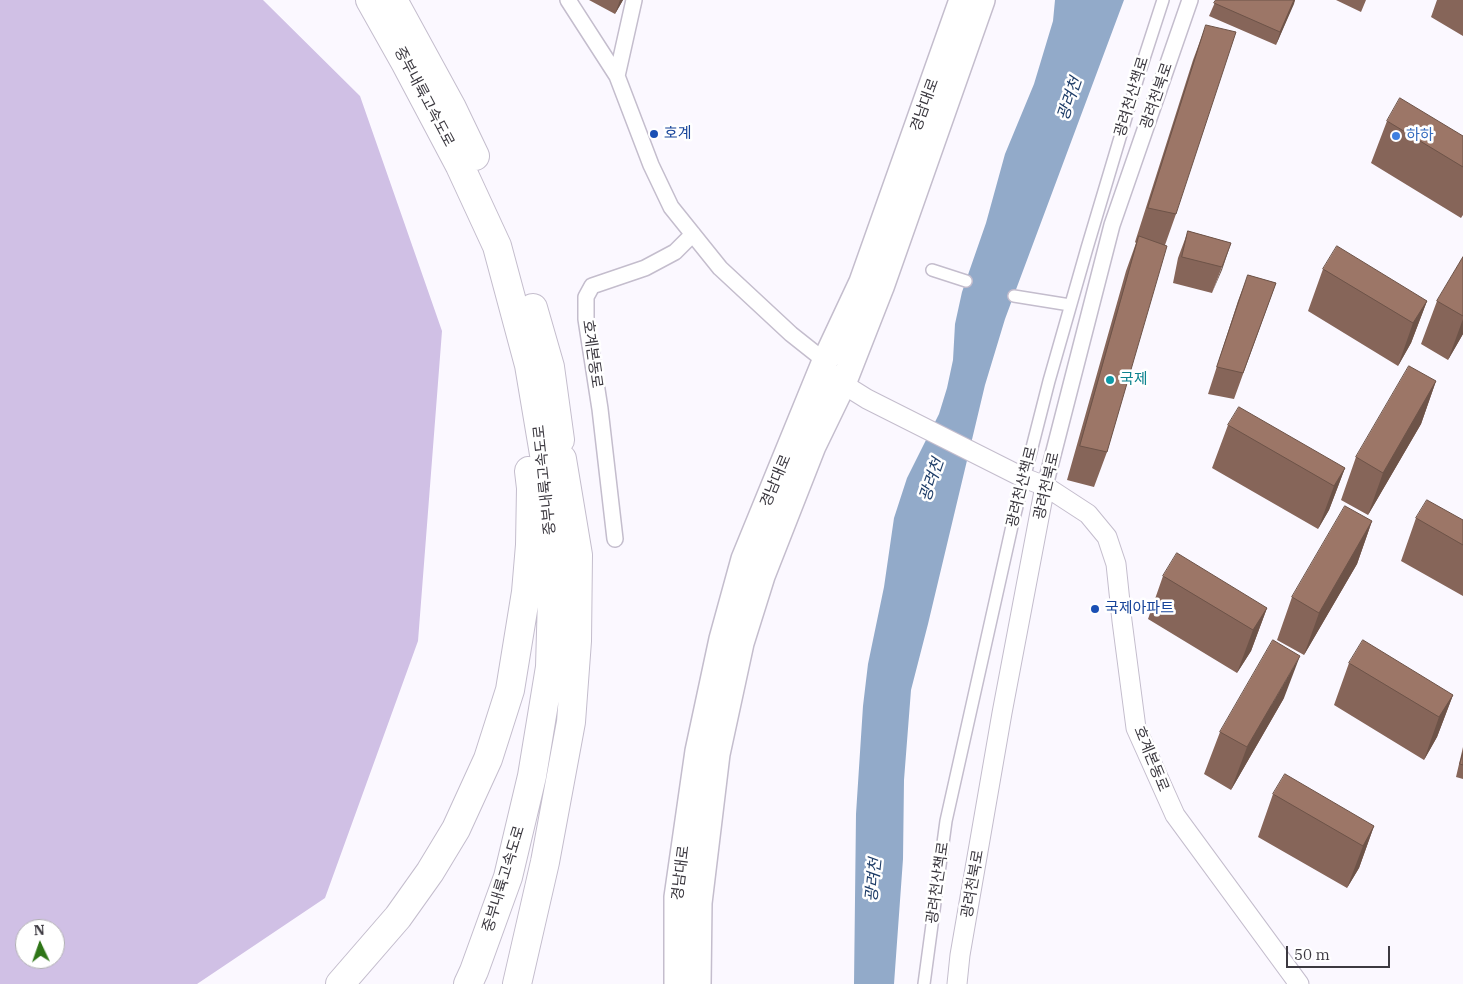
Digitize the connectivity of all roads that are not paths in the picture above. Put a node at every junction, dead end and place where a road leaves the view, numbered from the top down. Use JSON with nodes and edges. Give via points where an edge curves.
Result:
{"nodes":[{"id":1,"x":370,"y":0,"type":"edge"},
{"id":2,"x":393,"y":0,"type":"edge"},
{"id":3,"x":568,"y":0,"type":"edge"},
{"id":4,"x":634,"y":0,"type":"edge"},
{"id":5,"x":962,"y":0,"type":"edge"},
{"id":6,"x":982,"y":0,"type":"edge"},
{"id":7,"x":1163,"y":0,"type":"edge"},
{"id":8,"x":1190,"y":0,"type":"edge"},
{"id":9,"x":617,"y":76,"type":"junction"},
{"id":10,"x":460,"y":166,"type":"junction"},
{"id":11,"x":693,"y":234,"type":"junction"},
{"id":12,"x":932,"y":270,"type":"dead end"},
{"id":13,"x":966,"y":281,"type":"dead end"},
{"id":14,"x":1014,"y":296,"type":"dead end"},
{"id":15,"x":1070,"y":305,"type":"junction"},
{"id":16,"x":825,"y":361,"type":"junction"},
{"id":17,"x":843,"y":384,"type":"junction"},
{"id":18,"x":562,"y":452,"type":"junction"},
{"id":19,"x":1024,"y":478,"type":"junction"},
{"id":20,"x":1045,"y":486,"type":"junction"},
{"id":21,"x":615,"y":539,"type":"dead end"},
{"id":22,"x":688,"y":900,"type":"junction"},
{"id":23,"x":340,"y":984,"type":"edge"},
{"id":24,"x":468,"y":984,"type":"edge"},
{"id":25,"x":480,"y":984,"type":"edge"},
{"id":26,"x":517,"y":984,"type":"edge"},
{"id":27,"x":667,"y":984,"type":"edge"},
{"id":28,"x":677,"y":984,"type":"edge"},
{"id":29,"x":698,"y":984,"type":"edge"},
{"id":30,"x":703,"y":984,"type":"edge"},
{"id":31,"x":924,"y":984,"type":"edge"},
{"id":32,"x":957,"y":984,"type":"edge"},
{"id":33,"x":1299,"y":984,"type":"edge"}],
"edges":[{"from":1,"to":10,"type":"highway","name":"중부내륙고속도로"},
{"from":2,"to":18,"type":"highway","name":"중부내륙고속도로","via":[[452,108],[512,234],[550,367]]},
{"from":3,"to":9,"type":"street"},
{"from":4,"to":9,"type":"street"},
{"from":5,"to":16,"type":"highway","name":"경남대로","via":[[862,282]]},
{"from":6,"to":17,"type":"highway","name":"경남대로","via":[[881,287]]},
{"from":7,"to":15,"type":"street","name":"광려천산책로"},
{"from":8,"to":20,"type":"street","name":"광려천북로","via":[[1112,226]]},
{"from":9,"to":11,"type":"street","via":[[671,207]]},
{"from":10,"to":23,"type":"highway","via":[[491,259],[517,382],[531,488],[526,592],[510,690],[488,758],[456,829],[398,917]]},
{"from":10,"to":24,"type":"highway","name":"중부내륙고속도로","via":[[497,246],[529,365],[548,478],[553,562],[550,667],[532,776],[508,877]]},
{"from":11,"to":16,"type":"street","via":[[720,268]]},
{"from":11,"to":21,"type":"street","name":"호계본동로","via":[[675,252],[645,268],[592,286],[586,297],[586,319]]},
{"from":12,"to":13,"type":"street"},
{"from":14,"to":15,"type":"street"},
{"from":15,"to":19,"type":"street","name":"광려천산책로"},
{"from":16,"to":17,"type":"street","name":"호계본동로"},
{"from":16,"to":22,"type":"highway","name":"경남대로","via":[[744,559],[722,639],[698,751]]},
{"from":17,"to":19,"type":"street","name":"호계본동로"},
{"from":17,"to":22,"type":"highway","name":"경남대로","via":[[813,446],[762,576],[741,643]]},
{"from":18,"to":25,"type":"highway","name":"중부내륙고속도로","via":[[567,556],[562,654],[546,781],[507,919]]},
{"from":18,"to":26,"type":"highway","via":[[578,555],[571,722],[545,862]]},
{"from":19,"to":20,"type":"street","name":"호계본동로"},
{"from":19,"to":31,"type":"street","name":"광려천산책로","via":[[946,821]]},
{"from":20,"to":32,"type":"street","name":"광려천북로","via":[[1002,713]]},
{"from":20,"to":33,"type":"street","name":"호계본동로","via":[[1088,514],[1107,537],[1116,564],[1136,728],[1175,815]]},
{"from":22,"to":27,"type":"street"},
{"from":22,"to":28,"type":"highway","name":"경남대로"},
{"from":22,"to":29,"type":"highway","name":"경남대로"},
{"from":22,"to":30,"type":"street"}]}
